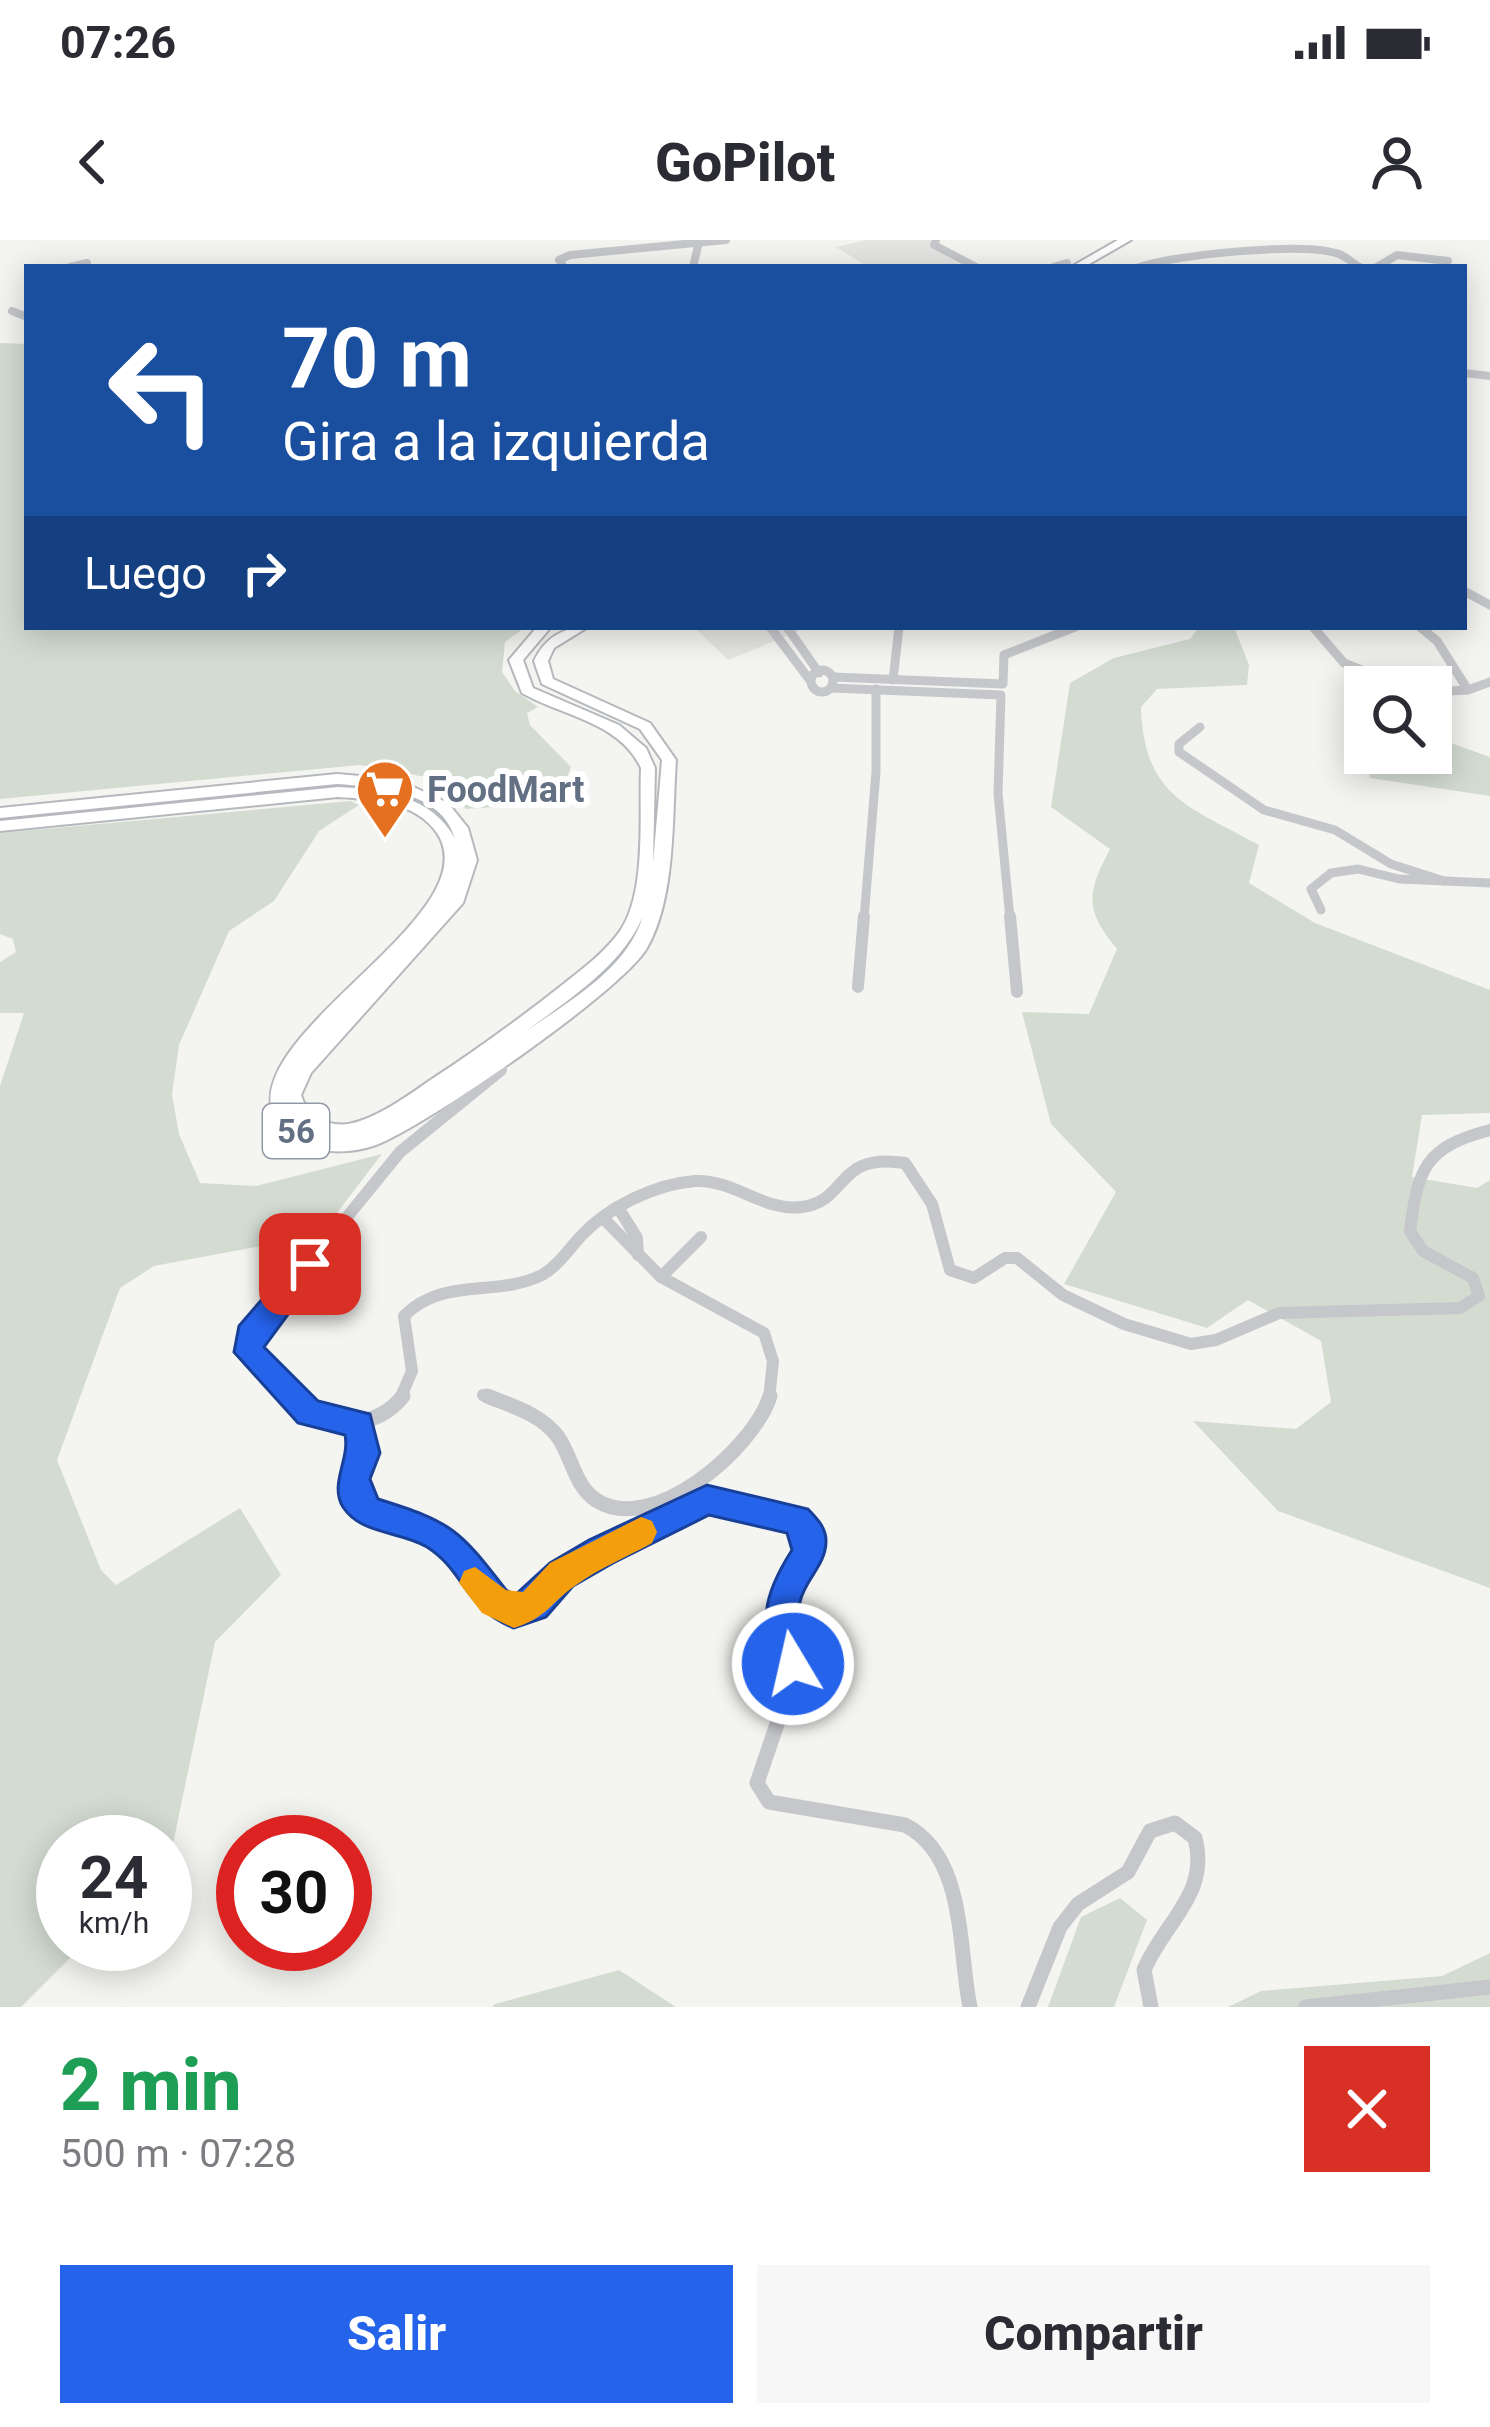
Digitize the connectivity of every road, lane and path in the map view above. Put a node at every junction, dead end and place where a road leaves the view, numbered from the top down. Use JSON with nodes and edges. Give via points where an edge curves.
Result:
{"nodes":[{"id":1,"x":726,"y":240,"type":"edge"},
{"id":2,"x":936,"y":240,"type":"edge"},
{"id":3,"x":1109,"y":240,"type":"edge"},
{"id":4,"x":1126,"y":240,"type":"edge"},
{"id":5,"x":699,"y":242,"type":"edge"},
{"id":6,"x":91,"y":252,"type":"dead end"},
{"id":7,"x":1448,"y":261,"type":"dead end"},
{"id":8,"x":86,"y":264,"type":"edge"},
{"id":9,"x":562,"y":264,"type":"edge"},
{"id":10,"x":969,"y":264,"type":"edge"},
{"id":11,"x":1076,"y":264,"type":"edge"},
{"id":12,"x":1077,"y":264,"type":"edge"},
{"id":13,"x":1148,"y":264,"type":"edge"},
{"id":14,"x":1355,"y":264,"type":"edge"},
{"id":15,"x":1382,"y":264,"type":"edge"},
{"id":16,"x":541,"y":630,"type":"edge"},
{"id":17,"x":576,"y":630,"type":"edge"},
{"id":18,"x":773,"y":630,"type":"edge"},
{"id":19,"x":789,"y":630,"type":"edge"},
{"id":20,"x":899,"y":630,"type":"edge"},
{"id":21,"x":1068,"y":630,"type":"edge"},
{"id":22,"x":1316,"y":630,"type":"edge"},
{"id":23,"x":1424,"y":630,"type":"edge"},
{"id":24,"x":1351,"y":666,"type":"edge"},
{"id":25,"x":814,"y":676,"type":"junction"},
{"id":26,"x":893,"y":680,"type":"junction"},
{"id":27,"x":833,"y":682,"type":"junction"},
{"id":28,"x":1490,"y":682,"type":"edge"},
{"id":29,"x":876,"y":689,"type":"junction"},
{"id":30,"x":1468,"y":690,"type":"junction"},
{"id":31,"x":1452,"y":691,"type":"edge"},
{"id":32,"x":1200,"y":727,"type":"dead end"},
{"id":33,"x":0,"y":813,"type":"edge"},
{"id":34,"x":0,"y":826,"type":"edge"},
{"id":35,"x":1444,"y":881,"type":"junction"},
{"id":36,"x":1490,"y":883,"type":"edge"},
{"id":37,"x":1321,"y":910,"type":"dead end"},
{"id":38,"x":858,"y":987,"type":"dead end"},
{"id":39,"x":1017,"y":992,"type":"dead end"},
{"id":40,"x":494,"y":1060,"type":"junction"},
{"id":41,"x":1490,"y":1130,"type":"edge"},
{"id":42,"x":619,"y":1208,"type":"junction"},
{"id":43,"x":603,"y":1218,"type":"junction"},
{"id":44,"x":701,"y":1237,"type":"dead end"},
{"id":45,"x":638,"y":1255,"type":"junction"},
{"id":46,"x":661,"y":1277,"type":"junction"},
{"id":47,"x":483,"y":1395,"type":"dead end"},
{"id":48,"x":358,"y":1424,"type":"junction"},
{"id":49,"x":1490,"y":1988,"type":"edge"},
{"id":50,"x":970,"y":2007,"type":"edge"},
{"id":51,"x":1028,"y":2007,"type":"edge"},
{"id":52,"x":1151,"y":2007,"type":"edge"},
{"id":53,"x":1306,"y":2007,"type":"edge"}],
"edges":[{"from":1,"to":5,"type":"street"},
{"from":2,"to":10,"type":"street"},
{"from":3,"to":11,"type":"main road"},
{"from":4,"to":12,"type":"main road"},
{"from":5,"to":9,"type":"street","via":[[567,256]]},
{"from":6,"to":8,"type":"street"},
{"from":7,"to":15,"type":"street","via":[[1397,255]]},
{"from":13,"to":14,"type":"street","via":[[1279,250],[1337,253]]},
{"from":16,"to":33,"type":"main road","number":"56","via":[[516,660],[527,690],[617,730],[644,753],[631,928],[595,969],[363,1127],[314,1126],[292,1095],[304,1070],[455,903],[469,860],[460,828],[442,807],[396,784],[337,779]]},
{"from":17,"to":40,"type":"main road","number":"56","via":[[544,651],[547,681],[645,726],[669,760],[652,911],[628,962]]},
{"from":18,"to":25,"type":"street"},
{"from":19,"to":25,"type":"street"},
{"from":20,"to":26,"type":"street"},
{"from":21,"to":26,"type":"street","via":[[1004,655],[1003,684]]},
{"from":22,"to":24,"type":"street"},
{"from":23,"to":30,"type":"street"},
{"from":25,"to":27,"type":"street","via":[[815,688]]},
{"from":26,"to":27,"type":"street"},
{"from":27,"to":29,"type":"street"},
{"from":28,"to":30,"type":"street"},
{"from":29,"to":38,"type":"street"},
{"from":29,"to":39,"type":"street","via":[[1001,695],[998,793]]},
{"from":30,"to":31,"type":"street"},
{"from":32,"to":35,"type":"street","via":[[1179,752],[1243,797]]},
{"from":34,"to":40,"type":"main road","number":"56","via":[[338,792],[412,804],[446,837],[450,879],[422,923],[288,1070],[280,1113],[314,1142],[355,1143],[389,1131]]},
{"from":35,"to":36,"type":"street"},
{"from":35,"to":37,"type":"street","via":[[1343,870],[1311,889]]},
{"from":40,"to":48,"type":"street","via":[[501,1070],[400,1152],[250,1336],[249,1352],[291,1400],[309,1413]]},
{"from":41,"to":42,"type":"street","via":[[1428,1158],[1417,1174],[1410,1231],[1423,1251],[1473,1278],[1480,1296],[1474,1304],[1279,1313],[1191,1344],[1076,1301],[1017,1258],[974,1278],[950,1273],[920,1179],[893,1160],[854,1166],[806,1207],[698,1180]]},
{"from":42,"to":43,"type":"street"},
{"from":42,"to":45,"type":"street"},
{"from":43,"to":45,"type":"street"},
{"from":43,"to":48,"type":"street","via":[[545,1273],[428,1294],[413,1304],[404,1316],[414,1353],[403,1399],[392,1412]]},
{"from":44,"to":46,"type":"street"},
{"from":45,"to":46,"type":"street"},
{"from":46,"to":47,"type":"street","via":[[764,1333],[771,1348],[765,1408],[731,1463],[710,1479],[634,1506],[609,1506],[585,1489],[552,1428]]},
{"from":48,"to":50,"type":"street","via":[[364,1453],[355,1498],[368,1511],[452,1545],[474,1582],[514,1612],[601,1551],[707,1500],[797,1520],[810,1535],[808,1554],[783,1594],[790,1692],[757,1783],[769,1802],[910,1826],[929,1837],[945,1863]]},
{"from":49,"to":53,"type":"street"},
{"from":51,"to":52,"type":"street","via":[[1060,1927],[1078,1904],[1128,1872],[1150,1831],[1174,1823],[1195,1838],[1201,1866],[1186,1907],[1143,1964],[1141,1991]]}]}
